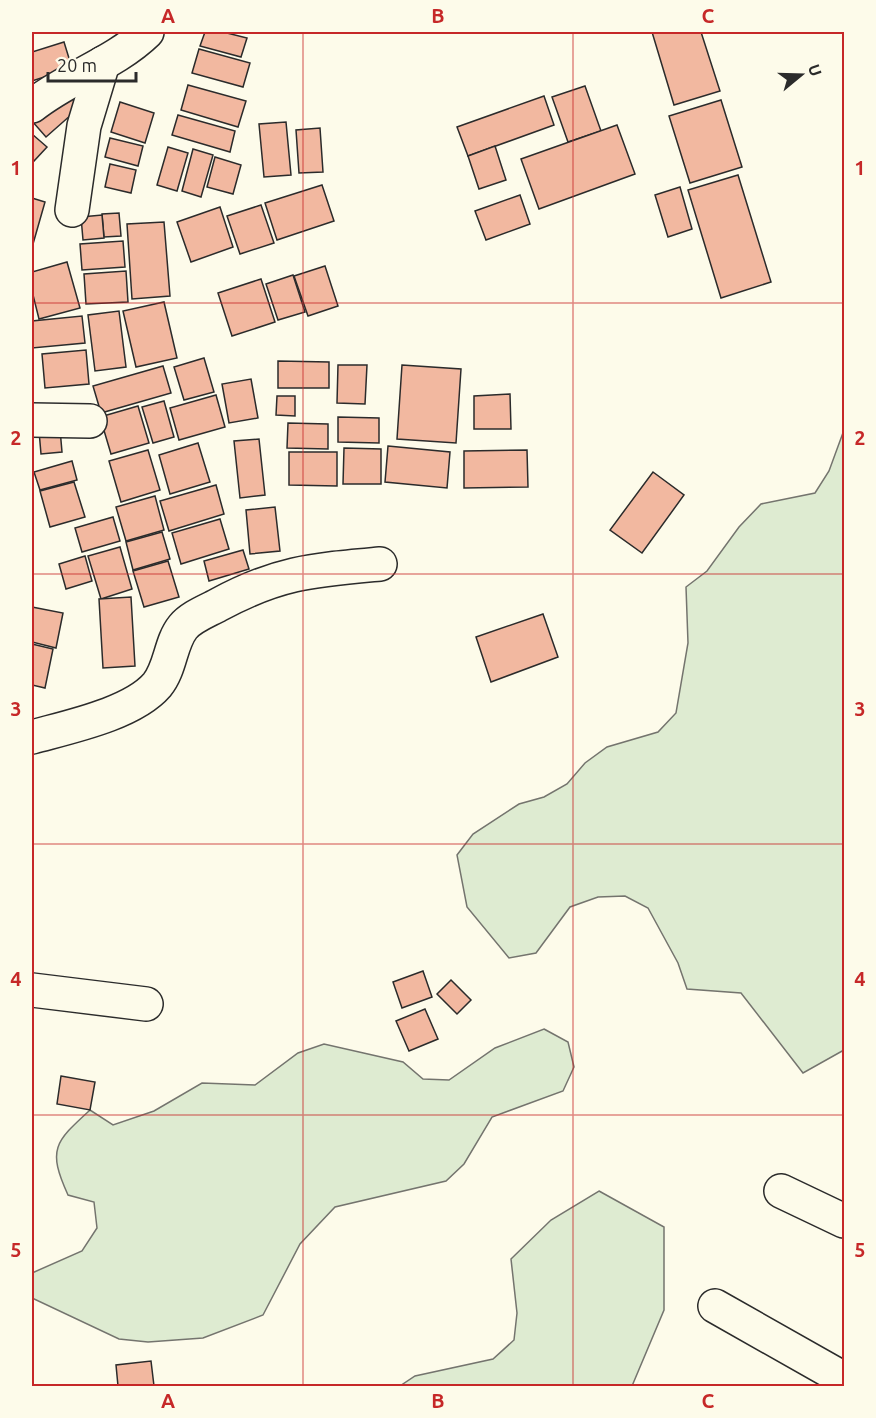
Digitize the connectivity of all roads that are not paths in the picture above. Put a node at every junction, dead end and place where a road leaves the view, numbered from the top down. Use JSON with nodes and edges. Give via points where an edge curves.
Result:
{"nodes":[{"id":1,"x":147,"y":32,"type":"edge"},
{"id":2,"x":104,"y":63,"type":"junction"},
{"id":3,"x":32,"y":106,"type":"edge"},
{"id":4,"x":72,"y":210,"type":"dead end"},
{"id":5,"x":32,"y":420,"type":"edge"},
{"id":6,"x":90,"y":421,"type":"dead end"},
{"id":7,"x":380,"y":564,"type":"dead end"},
{"id":8,"x":32,"y":737,"type":"edge"},
{"id":9,"x":32,"y":990,"type":"edge"},
{"id":10,"x":146,"y":1004,"type":"dead end"},
{"id":11,"x":781,"y":1191,"type":"dead end"},
{"id":12,"x":844,"y":1221,"type":"edge"},
{"id":13,"x":715,"y":1306,"type":"dead end"},
{"id":14,"x":844,"y":1379,"type":"edge"}],
"edges":[{"from":1,"to":2,"type":"street","via":[[128,50]]},
{"from":2,"to":3,"type":"street","via":[[54,88]]},
{"from":2,"to":4,"type":"street","via":[[84,126]]},
{"from":5,"to":6,"type":"street"},
{"from":7,"to":8,"type":"street","via":[[316,570],[255,586],[183,627],[157,685],[132,704]]},
{"from":9,"to":10,"type":"street"},
{"from":11,"to":12,"type":"street"},
{"from":13,"to":14,"type":"street"}]}
